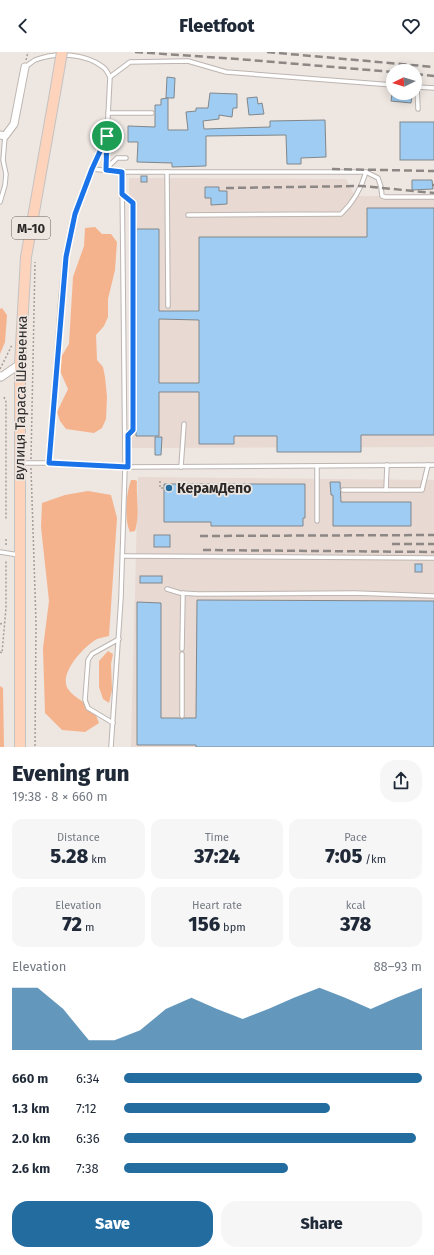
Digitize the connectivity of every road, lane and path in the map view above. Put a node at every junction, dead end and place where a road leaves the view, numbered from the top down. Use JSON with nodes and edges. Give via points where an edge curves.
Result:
{"nodes":[{"id":1,"x":62,"y":52,"type":"edge"},
{"id":2,"x":25,"y":68,"type":"joint"},
{"id":3,"x":110,"y":77,"type":"junction"},
{"id":4,"x":386,"y":84,"type":"edge"},
{"id":5,"x":422,"y":87,"type":"edge"},
{"id":6,"x":434,"y":88,"type":"edge"},
{"id":7,"x":417,"y":100,"type":"edge"},
{"id":8,"x":418,"y":109,"type":"dead end"},
{"id":9,"x":108,"y":113,"type":"junction"},
{"id":10,"x":152,"y":113,"type":"dead end"},
{"id":11,"x":2,"y":135,"type":"edge"},
{"id":12,"x":107,"y":136,"type":"junction"},
{"id":13,"x":126,"y":158,"type":"dead end"},
{"id":14,"x":92,"y":169,"type":"junction"},
{"id":15,"x":106,"y":170,"type":"junction"},
{"id":16,"x":122,"y":172,"type":"junction"},
{"id":17,"x":167,"y":172,"type":"junction"},
{"id":18,"x":366,"y":172,"type":"junction"},
{"id":19,"x":122,"y":194,"type":"junction"},
{"id":20,"x":434,"y":197,"type":"edge"},
{"id":21,"x":0,"y":202,"type":"edge"},
{"id":22,"x":188,"y":215,"type":"dead end"},
{"id":23,"x":35,"y":255,"type":"dead end"},
{"id":24,"x":168,"y":306,"type":"dead end"},
{"id":25,"x":20,"y":364,"type":"junction"},
{"id":26,"x":0,"y":376,"type":"edge"},
{"id":27,"x":4,"y":397,"type":"dead end"},
{"id":28,"x":184,"y":424,"type":"dead end"},
{"id":29,"x":128,"y":435,"type":"dead end"},
{"id":30,"x":19,"y":463,"type":"junction"},
{"id":31,"x":31,"y":463,"type":"junction"},
{"id":32,"x":49,"y":463,"type":"junction"},
{"id":33,"x":386,"y":465,"type":"junction"},
{"id":34,"x":428,"y":465,"type":"junction"},
{"id":35,"x":434,"y":465,"type":"edge"},
{"id":36,"x":317,"y":466,"type":"junction"},
{"id":37,"x":125,"y":467,"type":"junction"},
{"id":38,"x":181,"y":467,"type":"junction"},
{"id":39,"x":160,"y":481,"type":"dead end"},
{"id":40,"x":164,"y":488,"type":"dead end"},
{"id":41,"x":343,"y":490,"type":"dead end"},
{"id":42,"x":386,"y":490,"type":"junction"},
{"id":43,"x":6,"y":519,"type":"dead end"},
{"id":44,"x":317,"y":521,"type":"dead end"},
{"id":45,"x":6,"y":537,"type":"dead end"},
{"id":46,"x":6,"y":545,"type":"dead end"},
{"id":47,"x":0,"y":552,"type":"edge"},
{"id":48,"x":19,"y":555,"type":"junction"},
{"id":49,"x":122,"y":556,"type":"junction"},
{"id":50,"x":434,"y":558,"type":"edge"},
{"id":51,"x":6,"y":561,"type":"dead end"},
{"id":52,"x":167,"y":589,"type":"dead end"},
{"id":53,"x":183,"y":593,"type":"junction"},
{"id":54,"x":434,"y":596,"type":"edge"},
{"id":55,"x":4,"y":623,"type":"junction"},
{"id":56,"x":0,"y":624,"type":"edge"},
{"id":57,"x":119,"y":639,"type":"junction"},
{"id":58,"x":182,"y":649,"type":"dead end"},
{"id":59,"x":0,"y":652,"type":"edge"},
{"id":60,"x":182,"y":654,"type":"dead end"},
{"id":61,"x":182,"y":716,"type":"dead end"},
{"id":62,"x":113,"y":723,"type":"junction"},
{"id":63,"x":20,"y":747,"type":"edge"},
{"id":64,"x":35,"y":747,"type":"edge"},
{"id":65,"x":112,"y":747,"type":"edge"}],
"edges":[{"from":1,"to":25,"type":"main road","name":"вулиця Тараса Шевченка","number":"М-10","bridge":true,"via":[[26,257]]},
{"from":2,"to":3,"type":"lane","via":[[34,60],[66,54],[93,61],[104,67]]},
{"from":2,"to":11,"type":"street","via":[[14,124]]},
{"from":3,"to":4,"type":"lane","via":[[130,62],[188,61],[226,72]]},
{"from":3,"to":9,"type":"lane"},
{"from":5,"to":6,"type":"lane"},
{"from":7,"to":8,"type":"lane"},
{"from":9,"to":10,"type":"lane"},
{"from":9,"to":12,"type":"lane"},
{"from":11,"to":21,"type":"lane","via":[[6,174]]},
{"from":12,"to":14,"type":"lane"},
{"from":12,"to":15,"type":"lane"},
{"from":13,"to":15,"type":"lane","via":[[117,158]]},
{"from":14,"to":15,"type":"lane"},
{"from":14,"to":32,"type":"lane","via":[[75,214],[66,257]]},
{"from":15,"to":16,"type":"lane"},
{"from":16,"to":17,"type":"lane"},
{"from":16,"to":19,"type":"lane"},
{"from":17,"to":18,"type":"lane"},
{"from":17,"to":24,"type":"lane"},
{"from":18,"to":20,"type":"lane","via":[[378,178],[382,196]]},
{"from":18,"to":22,"type":"lane","via":[[352,204],[341,214]]},
{"from":19,"to":29,"type":"path","via":[[133,203],[133,430]]},
{"from":19,"to":37,"type":"lane"},
{"from":23,"to":31,"type":"path"},
{"from":25,"to":26,"type":"street"},
{"from":25,"to":30,"type":"main road","name":"вулиця Тараса Шевченка","number":"М-10"},
{"from":27,"to":43,"type":"path"},
{"from":28,"to":38,"type":"lane"},
{"from":30,"to":31,"type":"lane"},
{"from":30,"to":48,"type":"main road","name":"вулиця Тараса Шевченка","number":"М-10"},
{"from":31,"to":32,"type":"lane"},
{"from":31,"to":64,"type":"path","via":[[36,623]]},
{"from":32,"to":37,"type":"lane"},
{"from":33,"to":34,"type":"lane"},
{"from":33,"to":36,"type":"lane"},
{"from":33,"to":42,"type":"lane"},
{"from":34,"to":35,"type":"lane"},
{"from":34,"to":42,"type":"lane","via":[[422,490]]},
{"from":36,"to":38,"type":"lane"},
{"from":36,"to":44,"type":"lane"},
{"from":37,"to":38,"type":"lane"},
{"from":37,"to":49,"type":"lane"},
{"from":39,"to":40,"type":"path","via":[[160,488]]},
{"from":41,"to":42,"type":"lane"},
{"from":45,"to":46,"type":"path"},
{"from":47,"to":48,"type":"lane"},
{"from":48,"to":63,"type":"main road","name":"вулиця Тараса Шевченка","number":"М-10"},
{"from":49,"to":50,"type":"lane"},
{"from":49,"to":57,"type":"lane"},
{"from":51,"to":55,"type":"path"},
{"from":52,"to":53,"type":"lane"},
{"from":53,"to":54,"type":"lane","via":[[356,593]]},
{"from":53,"to":58,"type":"lane"},
{"from":55,"to":56,"type":"path"},
{"from":55,"to":59,"type":"path","via":[[2,653]]},
{"from":57,"to":62,"type":"lane"},
{"from":57,"to":62,"type":"lane","via":[[92,654],[88,660],[85,700],[88,708]]},
{"from":60,"to":61,"type":"lane"},
{"from":62,"to":65,"type":"lane"}]}
